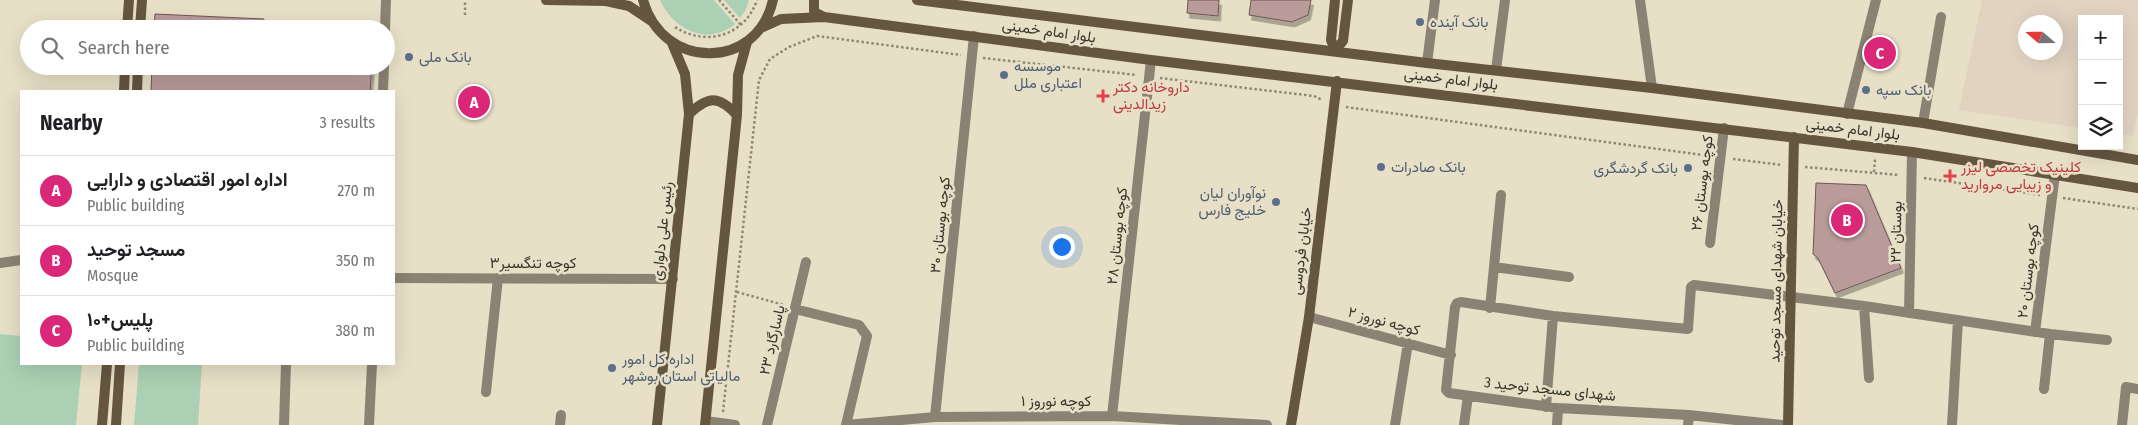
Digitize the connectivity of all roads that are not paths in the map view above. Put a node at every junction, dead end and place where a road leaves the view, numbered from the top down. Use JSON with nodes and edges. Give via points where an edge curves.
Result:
{"nodes":[{"id":1,"x":129,"y":0,"type":"edge"},
{"id":2,"x":142,"y":0,"type":"edge"},
{"id":3,"x":386,"y":0,"type":"edge"},
{"id":4,"x":546,"y":0,"type":"edge"},
{"id":5,"x":554,"y":0,"type":"edge"},
{"id":6,"x":643,"y":0,"type":"edge"},
{"id":7,"x":773,"y":0,"type":"edge"},
{"id":8,"x":814,"y":0,"type":"edge"},
{"id":9,"x":917,"y":0,"type":"edge"},
{"id":10,"x":1335,"y":0,"type":"edge"},
{"id":11,"x":1348,"y":0,"type":"edge"},
{"id":12,"x":1435,"y":0,"type":"edge"},
{"id":13,"x":1505,"y":0,"type":"edge"},
{"id":14,"x":1640,"y":0,"type":"edge"},
{"id":15,"x":1876,"y":0,"type":"edge"},
{"id":16,"x":974,"y":3,"type":"edge"},
{"id":17,"x":824,"y":17,"type":"junction"},
{"id":18,"x":1941,"y":17,"type":"dead end"},
{"id":19,"x":1333,"y":19,"type":"junction"},
{"id":20,"x":128,"y":20,"type":"edge"},
{"id":21,"x":141,"y":20,"type":"edge"},
{"id":22,"x":385,"y":20,"type":"edge"},
{"id":23,"x":650,"y":20,"type":"junction"},
{"id":24,"x":1345,"y":21,"type":"junction"},
{"id":25,"x":761,"y":28,"type":"junction"},
{"id":26,"x":974,"y":36,"type":"junction"},
{"id":27,"x":747,"y":42,"type":"junction"},
{"id":28,"x":672,"y":43,"type":"junction"},
{"id":29,"x":1334,"y":50,"type":"junction"},
{"id":30,"x":1151,"y":60,"type":"junction"},
{"id":31,"x":1427,"y":63,"type":"junction"},
{"id":32,"x":1496,"y":70,"type":"junction"},
{"id":33,"x":125,"y":75,"type":"edge"},
{"id":34,"x":138,"y":75,"type":"edge"},
{"id":35,"x":384,"y":75,"type":"edge"},
{"id":36,"x":1336,"y":81,"type":"junction"},
{"id":37,"x":1652,"y":88,"type":"junction"},
{"id":38,"x":124,"y":90,"type":"edge"},
{"id":39,"x":137,"y":90,"type":"edge"},
{"id":40,"x":383,"y":90,"type":"edge"},
{"id":41,"x":689,"y":114,"type":"junction"},
{"id":42,"x":1847,"y":114,"type":"junction"},
{"id":43,"x":737,"y":115,"type":"junction"},
{"id":44,"x":1924,"y":123,"type":"junction"},
{"id":45,"x":1724,"y":128,"type":"junction"},
{"id":46,"x":1794,"y":137,"type":"junction"},
{"id":47,"x":1912,"y":152,"type":"junction"},
{"id":48,"x":2138,"y":160,"type":"edge"},
{"id":49,"x":2055,"y":174,"type":"junction"},
{"id":50,"x":2138,"y":188,"type":"edge"},
{"id":51,"x":1501,"y":195,"type":"dead end"},
{"id":52,"x":1710,"y":242,"type":"dead end"},
{"id":53,"x":20,"y":260,"type":"edge"},
{"id":54,"x":806,"y":262,"type":"dead end"},
{"id":55,"x":0,"y":263,"type":"edge"},
{"id":56,"x":1494,"y":267,"type":"junction"},
{"id":57,"x":1569,"y":277,"type":"dead end"},
{"id":58,"x":395,"y":278,"type":"edge"},
{"id":59,"x":498,"y":278,"type":"junction"},
{"id":60,"x":673,"y":278,"type":"junction"},
{"id":61,"x":1791,"y":296,"type":"junction"},
{"id":62,"x":1864,"y":306,"type":"junction"},
{"id":63,"x":795,"y":308,"type":"junction"},
{"id":64,"x":1490,"y":308,"type":"junction"},
{"id":65,"x":1910,"y":313,"type":"junction"},
{"id":66,"x":1553,"y":316,"type":"junction"},
{"id":67,"x":1309,"y":317,"type":"junction"},
{"id":68,"x":1958,"y":320,"type":"junction"},
{"id":69,"x":2035,"y":332,"type":"junction"},
{"id":70,"x":2050,"y":334,"type":"junction"},
{"id":71,"x":2108,"y":340,"type":"dead end"},
{"id":72,"x":1408,"y":343,"type":"junction"},
{"id":73,"x":1451,"y":355,"type":"junction"},
{"id":74,"x":107,"y":365,"type":"edge"},
{"id":75,"x":120,"y":365,"type":"edge"},
{"id":76,"x":286,"y":365,"type":"edge"},
{"id":77,"x":372,"y":365,"type":"edge"},
{"id":78,"x":1869,"y":378,"type":"dead end"},
{"id":79,"x":2044,"y":389,"type":"dead end"},
{"id":80,"x":2138,"y":389,"type":"edge"},
{"id":81,"x":486,"y":392,"type":"dead end"},
{"id":82,"x":1468,"y":396,"type":"junction"},
{"id":83,"x":1546,"y":407,"type":"junction"},
{"id":84,"x":1558,"y":408,"type":"junction"},
{"id":85,"x":1112,"y":416,"type":"junction"},
{"id":86,"x":935,"y":417,"type":"junction"},
{"id":87,"x":1688,"y":420,"type":"edge"},
{"id":88,"x":706,"y":423,"type":"edge"},
{"id":89,"x":102,"y":425,"type":"edge"},
{"id":90,"x":116,"y":425,"type":"edge"},
{"id":91,"x":284,"y":425,"type":"edge"},
{"id":92,"x":369,"y":425,"type":"edge"},
{"id":93,"x":657,"y":425,"type":"edge"},
{"id":94,"x":735,"y":425,"type":"edge"},
{"id":95,"x":767,"y":425,"type":"edge"},
{"id":96,"x":846,"y":425,"type":"edge"},
{"id":97,"x":1267,"y":425,"type":"edge"},
{"id":98,"x":1291,"y":425,"type":"edge"},
{"id":99,"x":1395,"y":425,"type":"edge"},
{"id":100,"x":1464,"y":425,"type":"edge"},
{"id":101,"x":1557,"y":425,"type":"edge"},
{"id":102,"x":1782,"y":425,"type":"edge"},
{"id":103,"x":1788,"y":425,"type":"edge"},
{"id":104,"x":1952,"y":425,"type":"edge"},
{"id":105,"x":2122,"y":425,"type":"edge"}],
"edges":[{"from":1,"to":20,"type":"street"},
{"from":2,"to":21,"type":"street"},
{"from":3,"to":22,"type":"street"},
{"from":4,"to":5,"type":"street"},
{"from":5,"to":23,"type":"street","via":[[606,1],[629,6]]},
{"from":6,"to":23,"type":"street"},
{"from":7,"to":25,"type":"street"},
{"from":8,"to":17,"type":"street","via":[[814,12]]},
{"from":9,"to":16,"type":"street","name":"بلوار امام خمینی"},
{"from":10,"to":19,"type":"street"},
{"from":11,"to":24,"type":"street"},
{"from":12,"to":31,"type":"street"},
{"from":13,"to":32,"type":"street"},
{"from":14,"to":37,"type":"street"},
{"from":15,"to":42,"type":"street"},
{"from":16,"to":29,"type":"street","name":"بلوار امام خمینی"},
{"from":17,"to":25,"type":"street","name":"بلوار امام خمینی","via":[[781,19]]},
{"from":17,"to":26,"type":"street","name":"بلوار امام خمینی"},
{"from":18,"to":44,"type":"street"},
{"from":19,"to":24,"type":"street","via":[[1341,23]]},
{"from":19,"to":29,"type":"street","via":[[1331,40]]},
{"from":23,"to":28,"type":"street"},
{"from":24,"to":29,"type":"street","via":[[1343,41]]},
{"from":25,"to":27,"type":"street"},
{"from":26,"to":30,"type":"street","name":"بلوار امام خمینی"},
{"from":26,"to":86,"type":"street","name":"کوچه بوستان ۳۰"},
{"from":27,"to":28,"type":"street","via":[[727,52],[705,54]]},
{"from":27,"to":43,"type":"street","via":[[738,75]]},
{"from":28,"to":41,"type":"street","name":"رئیس علی دلواری","via":[[685,74]]},
{"from":29,"to":31,"type":"street","name":"بلوار امام خمینی"},
{"from":30,"to":36,"type":"street","name":"بلوار امام خمینی"},
{"from":30,"to":85,"type":"street","name":"کوچه بوستان ۲۸"},
{"from":31,"to":32,"type":"street","name":"بلوار امام خمینی"},
{"from":32,"to":37,"type":"street","name":"بلوار امام خمینی"},
{"from":33,"to":38,"type":"street"},
{"from":34,"to":39,"type":"street"},
{"from":35,"to":40,"type":"street"},
{"from":36,"to":45,"type":"street","name":"بلوار امام خمینی"},
{"from":36,"to":67,"type":"street","name":"خیابان فردوسی"},
{"from":37,"to":42,"type":"street","name":"بلوار امام خمینی"},
{"from":41,"to":43,"type":"street","via":[[702,102],[716,100],[728,105]]},
{"from":41,"to":60,"type":"street","name":"رئیس علی دلواری"},
{"from":42,"to":44,"type":"street","name":"بلوار امام خمینی"},
{"from":43,"to":88,"type":"street"},
{"from":44,"to":48,"type":"street","name":"بلوار امام خمینی"},
{"from":45,"to":46,"type":"street","name":"بلوار امام خمینی"},
{"from":45,"to":52,"type":"street","name":"کوچه بوستان ۲۶"},
{"from":46,"to":47,"type":"street","name":"بلوار امام خمینی"},
{"from":46,"to":61,"type":"street","name":"خیابان شهدای مسجد توحید"},
{"from":47,"to":49,"type":"street","name":"بلوار امام خمینی"},
{"from":47,"to":65,"type":"street","name":"بوستان ۲۲"},
{"from":49,"to":50,"type":"street","name":"بلوار امام خمینی"},
{"from":49,"to":69,"type":"street","name":"کوچه بوستان ۲۰"},
{"from":51,"to":56,"type":"street"},
{"from":53,"to":55,"type":"street"},
{"from":54,"to":63,"type":"street","name":"پاسارگارد ۲۳"},
{"from":56,"to":57,"type":"street"},
{"from":56,"to":64,"type":"street"},
{"from":58,"to":59,"type":"street","name":"کوچه تنگسیر۳"},
{"from":59,"to":60,"type":"street","name":"کوچه تنگسیر۳"},
{"from":59,"to":81,"type":"street"},
{"from":60,"to":93,"type":"street","name":"رئیس علی دلواری"},
{"from":61,"to":62,"type":"street"},
{"from":61,"to":66,"type":"street","via":[[1694,285],[1691,287],[1688,329]]},
{"from":61,"to":103,"type":"street","name":"خیابان شهدای مسجد توحید"},
{"from":62,"to":65,"type":"street"},
{"from":62,"to":78,"type":"street"},
{"from":63,"to":95,"type":"street","name":"پاسارگارد ۲۳"},
{"from":63,"to":96,"type":"street","via":[[859,325],[867,336]]},
{"from":64,"to":66,"type":"street"},
{"from":64,"to":73,"type":"street","via":[[1457,304]]},
{"from":65,"to":68,"type":"street"},
{"from":66,"to":83,"type":"street"},
{"from":67,"to":72,"type":"street","name":"کوچه نوروز ۲"},
{"from":67,"to":98,"type":"street","name":"خیابان فردوسی"},
{"from":68,"to":69,"type":"street"},
{"from":68,"to":104,"type":"street"},
{"from":69,"to":70,"type":"street","name":"کوچه بوستان ۲۰"},
{"from":70,"to":71,"type":"street","name":"کوچه بوستان ۲۰"},
{"from":70,"to":79,"type":"street"},
{"from":72,"to":73,"type":"street","name":"کوچه نوروز ۲"},
{"from":72,"to":99,"type":"street"},
{"from":73,"to":82,"type":"street","name":"شهدای مسجد توحید 3","via":[[1446,390]]},
{"from":74,"to":89,"type":"street"},
{"from":75,"to":90,"type":"street"},
{"from":76,"to":91,"type":"street"},
{"from":77,"to":92,"type":"street"},
{"from":80,"to":105,"type":"street","via":[[2126,387]]},
{"from":82,"to":83,"type":"street","name":"شهدای مسجد توحید 3"},
{"from":82,"to":100,"type":"street"},
{"from":83,"to":84,"type":"street","name":"شهدای مسجد توحید 3"},
{"from":84,"to":87,"type":"street","name":"شهدای مسجد توحید 3"},
{"from":84,"to":101,"type":"street"},
{"from":85,"to":86,"type":"street","name":"کوچه نوروز ۱"},
{"from":85,"to":97,"type":"street","name":"کوچه نوروز ۱"},
{"from":86,"to":96,"type":"street","name":"کوچه نوروز ۱"},
{"from":87,"to":102,"type":"street","name":"شهدای مسجد توحید 3"},
{"from":88,"to":94,"type":"street"}]}
